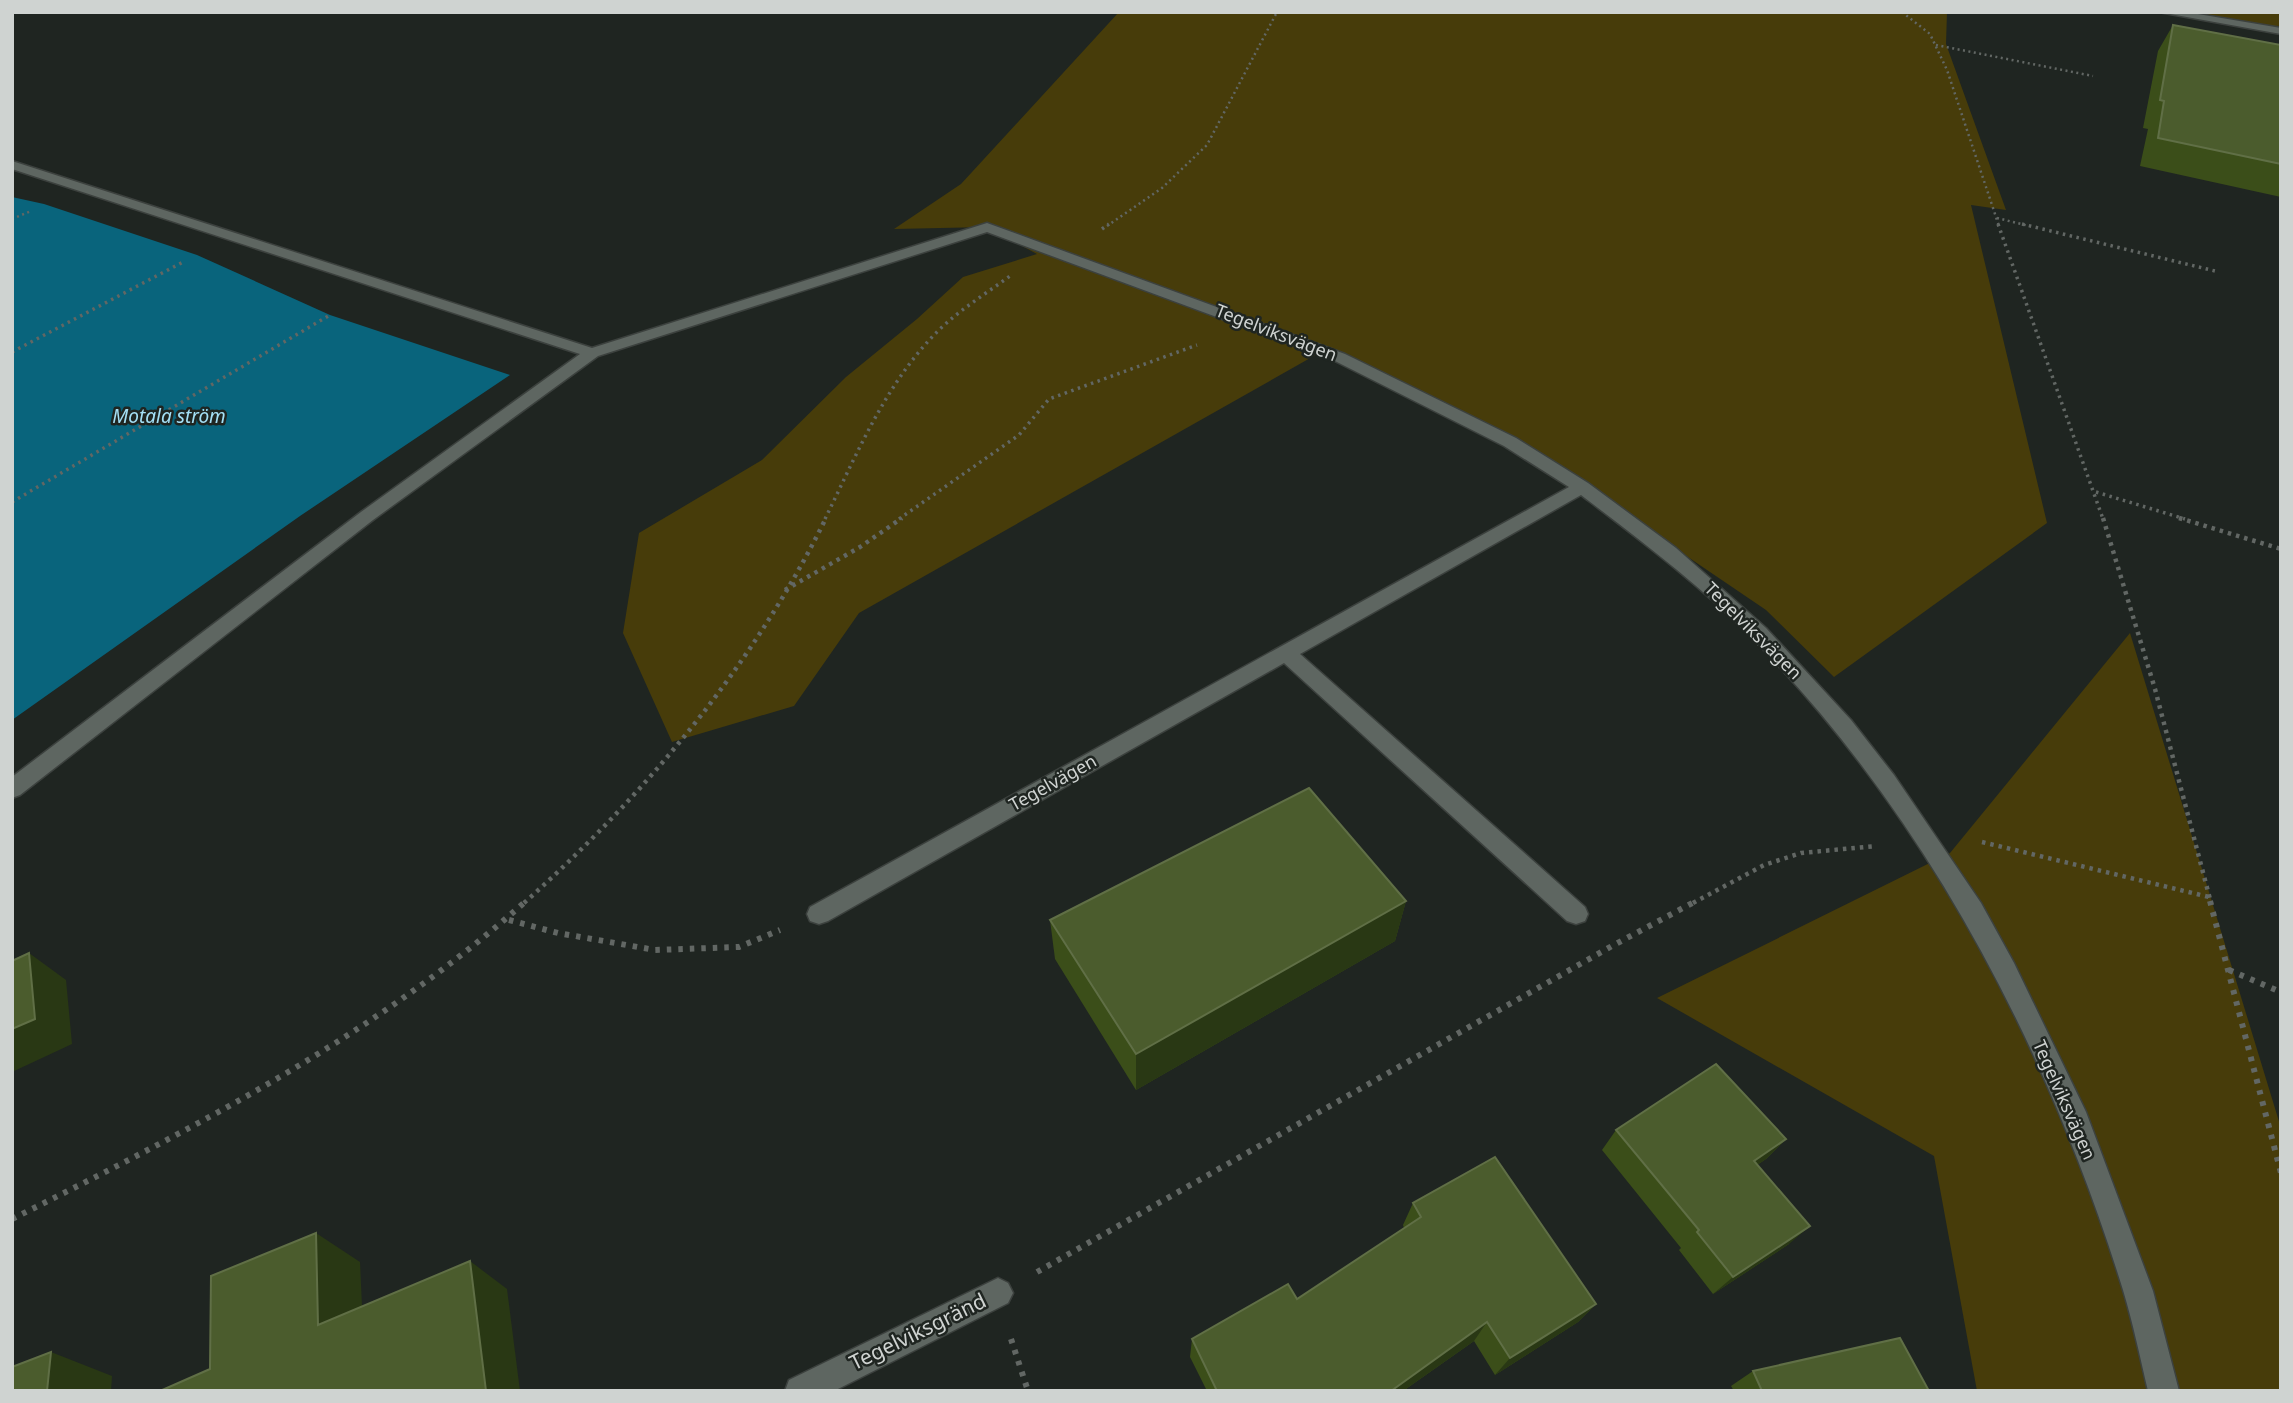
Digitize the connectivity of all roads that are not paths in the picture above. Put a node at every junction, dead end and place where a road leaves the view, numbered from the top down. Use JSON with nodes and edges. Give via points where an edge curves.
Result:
{"nodes":[{"id":1,"x":2164,"y":12,"type":"edge"},
{"id":2,"x":2281,"y":31,"type":"edge"},
{"id":3,"x":12,"y":164,"type":"edge"},
{"id":4,"x":592,"y":353,"type":"junction"},
{"id":5,"x":1582,"y":488,"type":"junction"},
{"id":6,"x":1286,"y":653,"type":"junction"},
{"id":7,"x":12,"y":789,"type":"edge"},
{"id":8,"x":819,"y":914,"type":"road end"},
{"id":9,"x":1576,"y":914,"type":"dead end"},
{"id":10,"x":998,"y":1293,"type":"road end"},
{"id":11,"x":800,"y":1391,"type":"edge"},
{"id":12,"x":2164,"y":1391,"type":"edge"}],
"edges":[{"from":1,"to":2,"type":"street"},
{"from":3,"to":4,"type":"street"},
{"from":4,"to":5,"type":"street","name":"Tegelviksvägen","via":[[987,227],[1339,357],[1510,442]]},
{"from":4,"to":7,"type":"street","via":[[368,516]]},
{"from":5,"to":6,"type":"street","name":"Tegelvägen"},
{"from":5,"to":12,"type":"street","name":"Tegelviksvägen","via":[[1670,552],[1759,633],[1886,780],[1972,910],[2006,971],[2076,1121],[2138,1291]]},
{"from":6,"to":8,"type":"street","name":"Tegelvägen"},
{"from":6,"to":9,"type":"street"},
{"from":10,"to":11,"type":"street","name":"Tegelviksgränd"}]}
